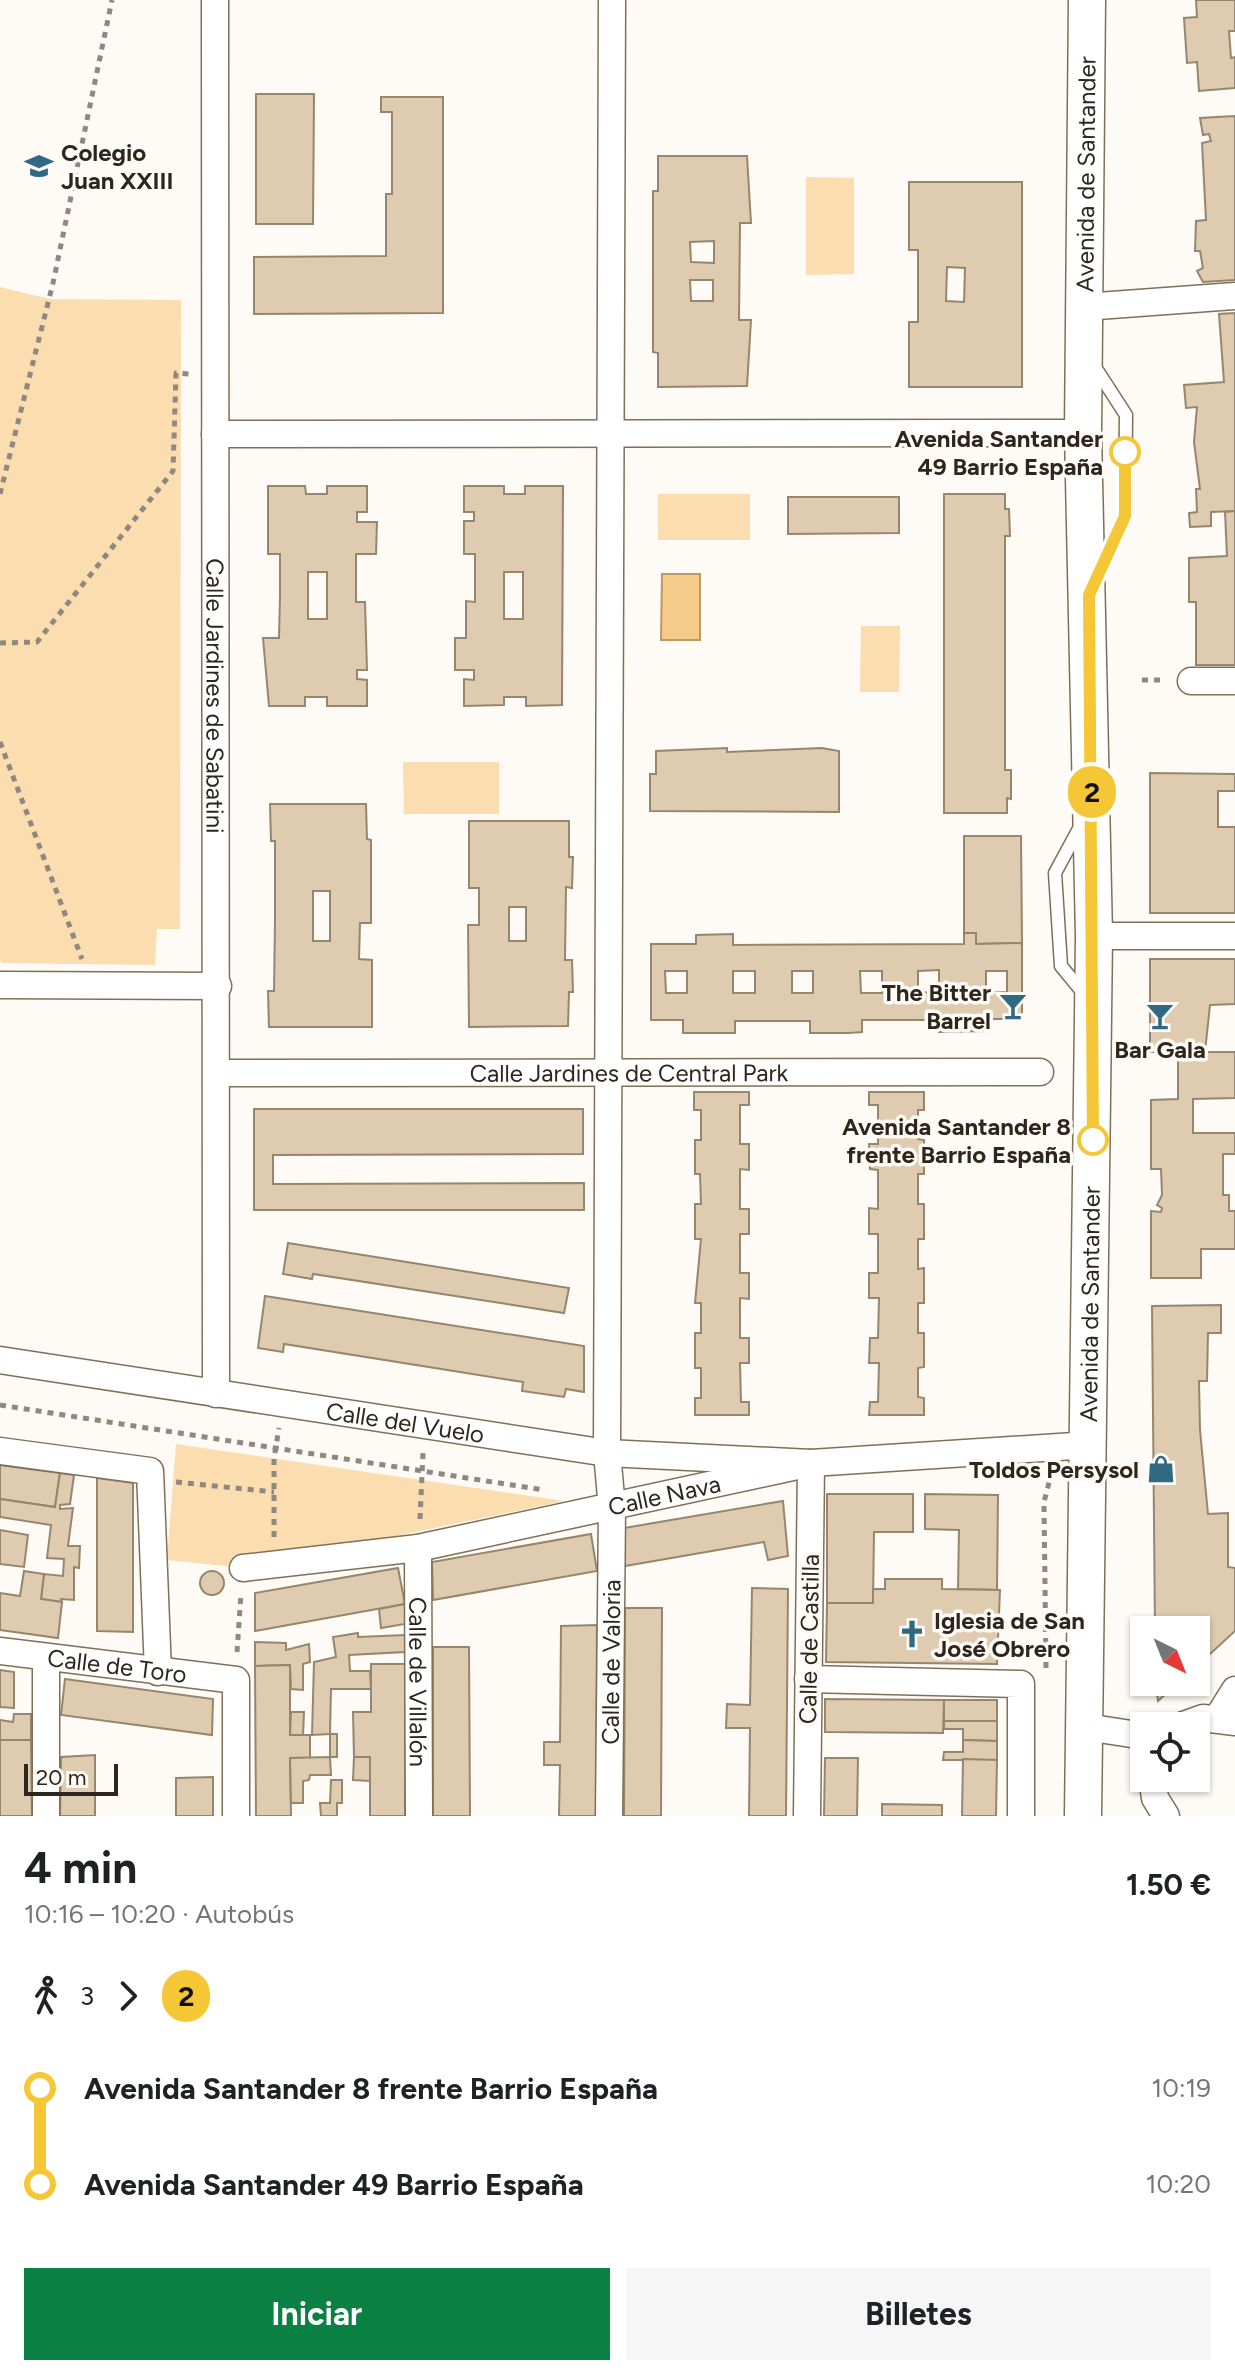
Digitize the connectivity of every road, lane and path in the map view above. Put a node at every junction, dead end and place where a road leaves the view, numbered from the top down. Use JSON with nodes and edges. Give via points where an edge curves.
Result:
{"nodes":[{"id":1,"x":112,"y":0,"type":"edge"},
{"id":2,"x":215,"y":0,"type":"edge"},
{"id":3,"x":612,"y":0,"type":"edge"},
{"id":4,"x":1087,"y":0,"type":"edge"},
{"id":5,"x":1235,"y":296,"type":"edge"},
{"id":6,"x":1084,"y":307,"type":"junction"},
{"id":7,"x":1084,"y":350,"type":"junction"},
{"id":8,"x":214,"y":375,"type":"junction"},
{"id":9,"x":610,"y":432,"type":"junction"},
{"id":10,"x":1083,"y":433,"type":"junction"},
{"id":11,"x":215,"y":434,"type":"junction"},
{"id":12,"x":0,"y":494,"type":"edge"},
{"id":13,"x":1089,"y":595,"type":"junction"},
{"id":14,"x":0,"y":643,"type":"edge"},
{"id":15,"x":1191,"y":681,"type":"dead end"},
{"id":16,"x":1235,"y":681,"type":"edge"},
{"id":17,"x":0,"y":742,"type":"edge"},
{"id":18,"x":1076,"y":935,"type":"junction"},
{"id":19,"x":1235,"y":936,"type":"edge"},
{"id":20,"x":0,"y":985,"type":"edge"},
{"id":21,"x":92,"y":986,"type":"junction"},
{"id":22,"x":218,"y":986,"type":"junction"},
{"id":23,"x":607,"y":1072,"type":"junction"},
{"id":24,"x":1040,"y":1072,"type":"dead end"},
{"id":25,"x":217,"y":1073,"type":"junction"},
{"id":26,"x":0,"y":1360,"type":"edge"},
{"id":27,"x":216,"y":1394,"type":"junction"},
{"id":28,"x":283,"y":1404,"type":"junction"},
{"id":29,"x":0,"y":1405,"type":"edge"},
{"id":30,"x":424,"y":1426,"type":"junction"},
{"id":31,"x":1090,"y":1445,"type":"junction"},
{"id":32,"x":276,"y":1450,"type":"junction"},
{"id":33,"x":0,"y":1451,"type":"edge"},
{"id":34,"x":607,"y":1453,"type":"junction"},
{"id":35,"x":1054,"y":1461,"type":"dead end"},
{"id":36,"x":811,"y":1463,"type":"junction"},
{"id":37,"x":422,"y":1472,"type":"junction"},
{"id":38,"x":150,"y":1475,"type":"junction"},
{"id":39,"x":547,"y":1491,"type":"dead end"},
{"id":40,"x":274,"y":1492,"type":"junction"},
{"id":41,"x":612,"y":1508,"type":"junction"},
{"id":42,"x":418,"y":1548,"type":"junction"},
{"id":43,"x":274,"y":1566,"type":"junction"},
{"id":44,"x":243,"y":1568,"type":"joint"},
{"id":45,"x":0,"y":1651,"type":"edge"},
{"id":46,"x":46,"y":1658,"type":"junction"},
{"id":47,"x":158,"y":1672,"type":"junction"},
{"id":48,"x":1046,"y":1675,"type":"dead end"},
{"id":49,"x":808,"y":1679,"type":"junction"},
{"id":50,"x":236,"y":1680,"type":"junction"},
{"id":51,"x":1235,"y":1690,"type":"edge"},
{"id":52,"x":1226,"y":1719,"type":"edge"},
{"id":53,"x":1086,"y":1727,"type":"junction"},
{"id":54,"x":1130,"y":1734,"type":"edge"},
{"id":55,"x":1154,"y":1792,"type":"edge"},
{"id":56,"x":46,"y":1816,"type":"edge"},
{"id":57,"x":236,"y":1816,"type":"edge"},
{"id":58,"x":419,"y":1816,"type":"edge"},
{"id":59,"x":609,"y":1816,"type":"edge"},
{"id":60,"x":807,"y":1816,"type":"edge"},
{"id":61,"x":1021,"y":1816,"type":"edge"},
{"id":62,"x":1083,"y":1816,"type":"edge"},
{"id":63,"x":1102,"y":1816,"type":"edge"},
{"id":64,"x":1166,"y":1816,"type":"edge"}],
"edges":[{"from":1,"to":12,"type":"path","via":[[51,291]]},
{"from":2,"to":8,"type":"street","name":"Calle Jardines de Sabatini"},
{"from":3,"to":9,"type":"street","name":"Calle de Valoria"},
{"from":4,"to":6,"type":"main road","name":"Avenida de Santander"},
{"from":5,"to":6,"type":"street"},
{"from":6,"to":7,"type":"main road","name":"Avenida de Santander"},
{"from":7,"to":10,"type":"main road","name":"Avenida de Santander"},
{"from":7,"to":13,"type":"lane","name":"Avenida de Santander","via":[[1126,415],[1125,516]]},
{"from":8,"to":11,"type":"street","name":"Calle Jardines de Sabatini"},
{"from":8,"to":14,"type":"path","via":[[176,373],[173,471],[37,642]]},
{"from":9,"to":10,"type":"street"},
{"from":9,"to":11,"type":"street"},
{"from":9,"to":23,"type":"street","name":"Calle de Valoria"},
{"from":10,"to":13,"type":"main road","name":"Avenida de Santander"},
{"from":11,"to":22,"type":"street","name":"Calle Jardines de Sabatini"},
{"from":13,"to":18,"type":"main road","name":"Avenida de Santander","via":[[1092,804]]},
{"from":15,"to":16,"type":"street"},
{"from":17,"to":21,"type":"path"},
{"from":18,"to":19,"type":"street"},
{"from":18,"to":31,"type":"main road","name":"Avenida de Santander","via":[[1093,1005]]},
{"from":20,"to":21,"type":"street"},
{"from":21,"to":22,"type":"street"},
{"from":22,"to":25,"type":"street","name":"Calle Jardines de Sabatini"},
{"from":23,"to":24,"type":"street","name":"Calle Jardines de Central Park"},
{"from":23,"to":25,"type":"street","name":"Calle Jardines de Central Park"},
{"from":23,"to":34,"type":"street","name":"Calle de Valoria"},
{"from":25,"to":27,"type":"street","name":"Calle Jardines de Sabatini"},
{"from":26,"to":27,"type":"street","name":"Calle del Vuelo"},
{"from":27,"to":28,"type":"street","name":"Calle del Vuelo"},
{"from":28,"to":30,"type":"street","name":"Calle del Vuelo"},
{"from":28,"to":32,"type":"path"},
{"from":29,"to":32,"type":"path","name":"Calle del Vuelo"},
{"from":30,"to":34,"type":"street","name":"Calle del Vuelo"},
{"from":30,"to":37,"type":"path"},
{"from":31,"to":36,"type":"street","name":"Calle Nava"},
{"from":31,"to":53,"type":"main road","name":"Avenida de Santander"},
{"from":32,"to":37,"type":"path","name":"Calle del Vuelo"},
{"from":32,"to":40,"type":"path"},
{"from":33,"to":38,"type":"street"},
{"from":34,"to":36,"type":"street","name":"Calle del Vuelo"},
{"from":34,"to":41,"type":"street","name":"Calle de Valoria"},
{"from":35,"to":48,"type":"path","via":[[1044,1502]]},
{"from":36,"to":41,"type":"street","name":"Calle Nava"},
{"from":36,"to":49,"type":"street","name":"Calle de Castilla"},
{"from":37,"to":39,"type":"path","name":"Calle del Vuelo"},
{"from":37,"to":42,"type":"path"},
{"from":38,"to":40,"type":"path"},
{"from":38,"to":47,"type":"street"},
{"from":40,"to":43,"type":"path"},
{"from":41,"to":42,"type":"street","name":"Calle Nava"},
{"from":41,"to":59,"type":"street","name":"Calle de Valoria"},
{"from":42,"to":43,"type":"street","name":"Calle Nava"},
{"from":42,"to":58,"type":"street","name":"Calle de Villalón"},
{"from":43,"to":44,"type":"street","name":"Calle Nava"},
{"from":44,"to":50,"type":"path"},
{"from":45,"to":46,"type":"street","name":"Calle de Toro"},
{"from":46,"to":47,"type":"street","name":"Calle de Toro"},
{"from":46,"to":56,"type":"street"},
{"from":47,"to":50,"type":"street","name":"Calle de Toro"},
{"from":49,"to":60,"type":"street","name":"Calle de Castilla"},
{"from":49,"to":61,"type":"street","via":[[1021,1684]]},
{"from":50,"to":57,"type":"street"},
{"from":51,"to":52,"type":"street"},
{"from":53,"to":54,"type":"street"},
{"from":53,"to":62,"type":"main road","name":"Avenida de Santander"},
{"from":53,"to":63,"type":"main road","name":"Avenida de Santander"},
{"from":55,"to":64,"type":"street"}]}
